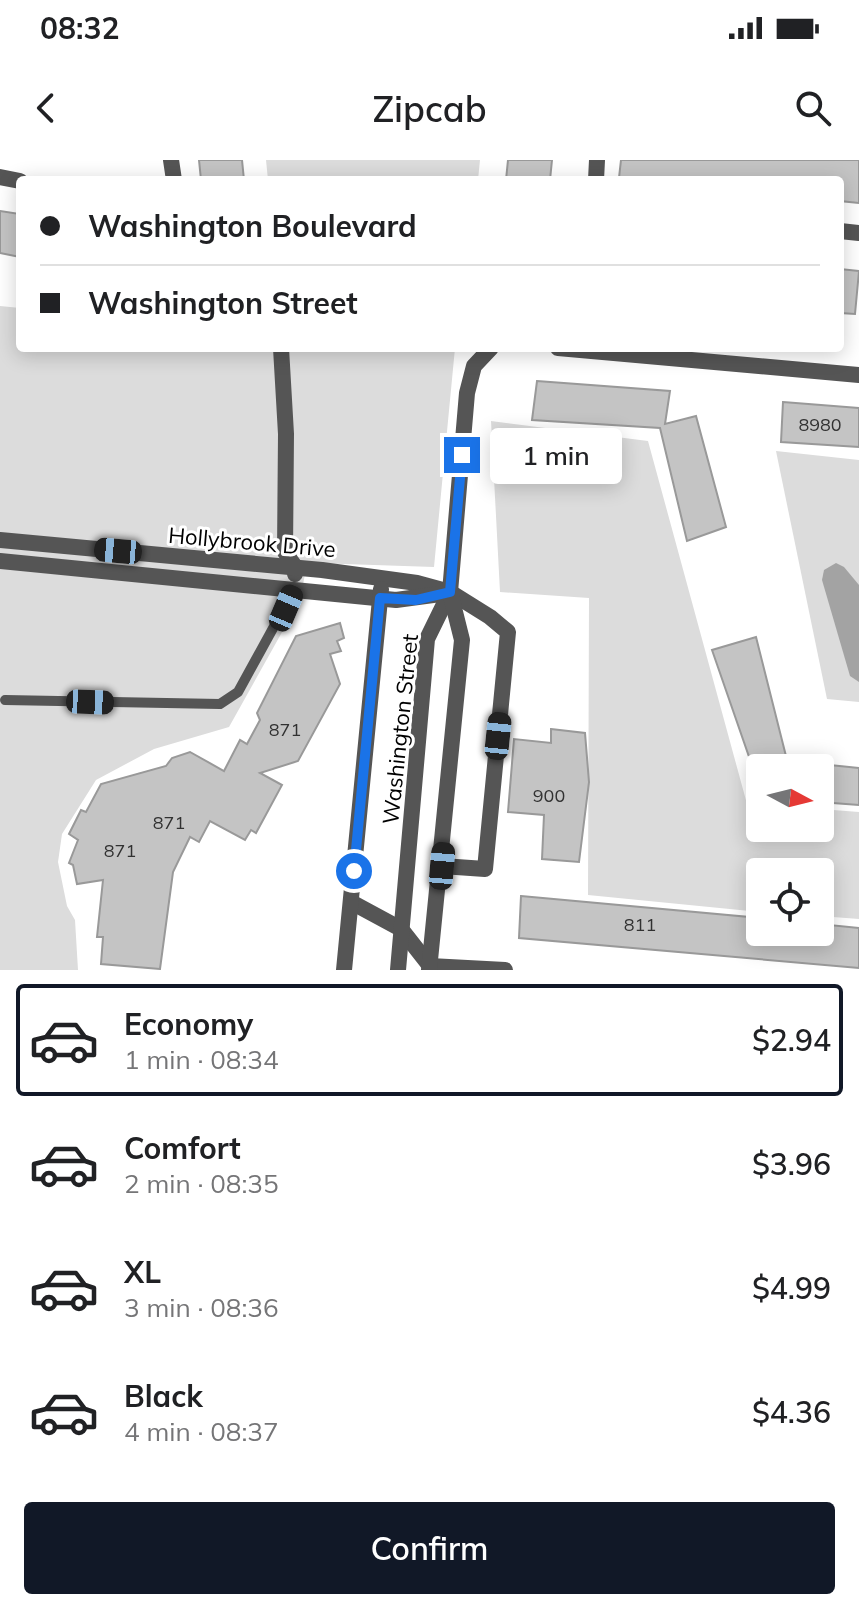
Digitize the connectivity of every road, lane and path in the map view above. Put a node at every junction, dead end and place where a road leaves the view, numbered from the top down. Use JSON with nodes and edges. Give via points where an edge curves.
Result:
{"nodes":[{"id":1,"x":281,"y":352,"type":"edge"},
{"id":2,"x":486,"y":352,"type":"edge"},
{"id":3,"x":603,"y":352,"type":"edge"},
{"id":4,"x":859,"y":375,"type":"edge"},
{"id":5,"x":0,"y":540,"type":"edge"},
{"id":6,"x":0,"y":561,"type":"edge"},
{"id":7,"x":296,"y":568,"type":"junction"},
{"id":8,"x":382,"y":577,"type":"junction"},
{"id":9,"x":294,"y":590,"type":"junction"},
{"id":10,"x":450,"y":592,"type":"junction"},
{"id":11,"x":380,"y":598,"type":"junction"},
{"id":12,"x":5,"y":700,"type":"dead end"},
{"id":13,"x":442,"y":866,"type":"junction"},
{"id":14,"x":351,"y":902,"type":"junction"},
{"id":15,"x":401,"y":929,"type":"junction"},
{"id":16,"x":430,"y":968,"type":"edge"},
{"id":17,"x":344,"y":970,"type":"edge"},
{"id":18,"x":398,"y":970,"type":"edge"},
{"id":19,"x":503,"y":970,"type":"edge"}],
"edges":[{"from":1,"to":7,"type":"street","via":[[285,552]]},
{"from":2,"to":10,"type":"street","name":"Washington Street","via":[[474,366],[467,393]]},
{"from":3,"to":4,"type":"street"},
{"from":5,"to":7,"type":"street","name":"Hollybrook Drive"},
{"from":6,"to":9,"type":"street","name":"Hollybrook Drive"},
{"from":7,"to":8,"type":"street","name":"Hollybrook Drive"},
{"from":7,"to":9,"type":"street"},
{"from":8,"to":10,"type":"street","name":"Hollybrook Drive"},
{"from":8,"to":11,"type":"street"},
{"from":9,"to":11,"type":"street","name":"Hollybrook Drive"},
{"from":9,"to":12,"type":"lane","via":[[238,692],[220,704]]},
{"from":10,"to":11,"type":"street","name":"Hollybrook Drive","via":[[416,600]]},
{"from":10,"to":13,"type":"street","name":"Washington Street","via":[[462,640]]},
{"from":10,"to":13,"type":"street","name":"Hollybrook Drive","via":[[508,632],[485,869]]},
{"from":10,"to":15,"type":"street","name":"Washington Street","via":[[427,639]]},
{"from":11,"to":14,"type":"street"},
{"from":13,"to":16,"type":"street","name":"Washington Street"},
{"from":14,"to":15,"type":"street"},
{"from":14,"to":17,"type":"street"},
{"from":15,"to":16,"type":"street"},
{"from":15,"to":18,"type":"street","name":"Washington Street"},
{"from":16,"to":19,"type":"street"}]}
